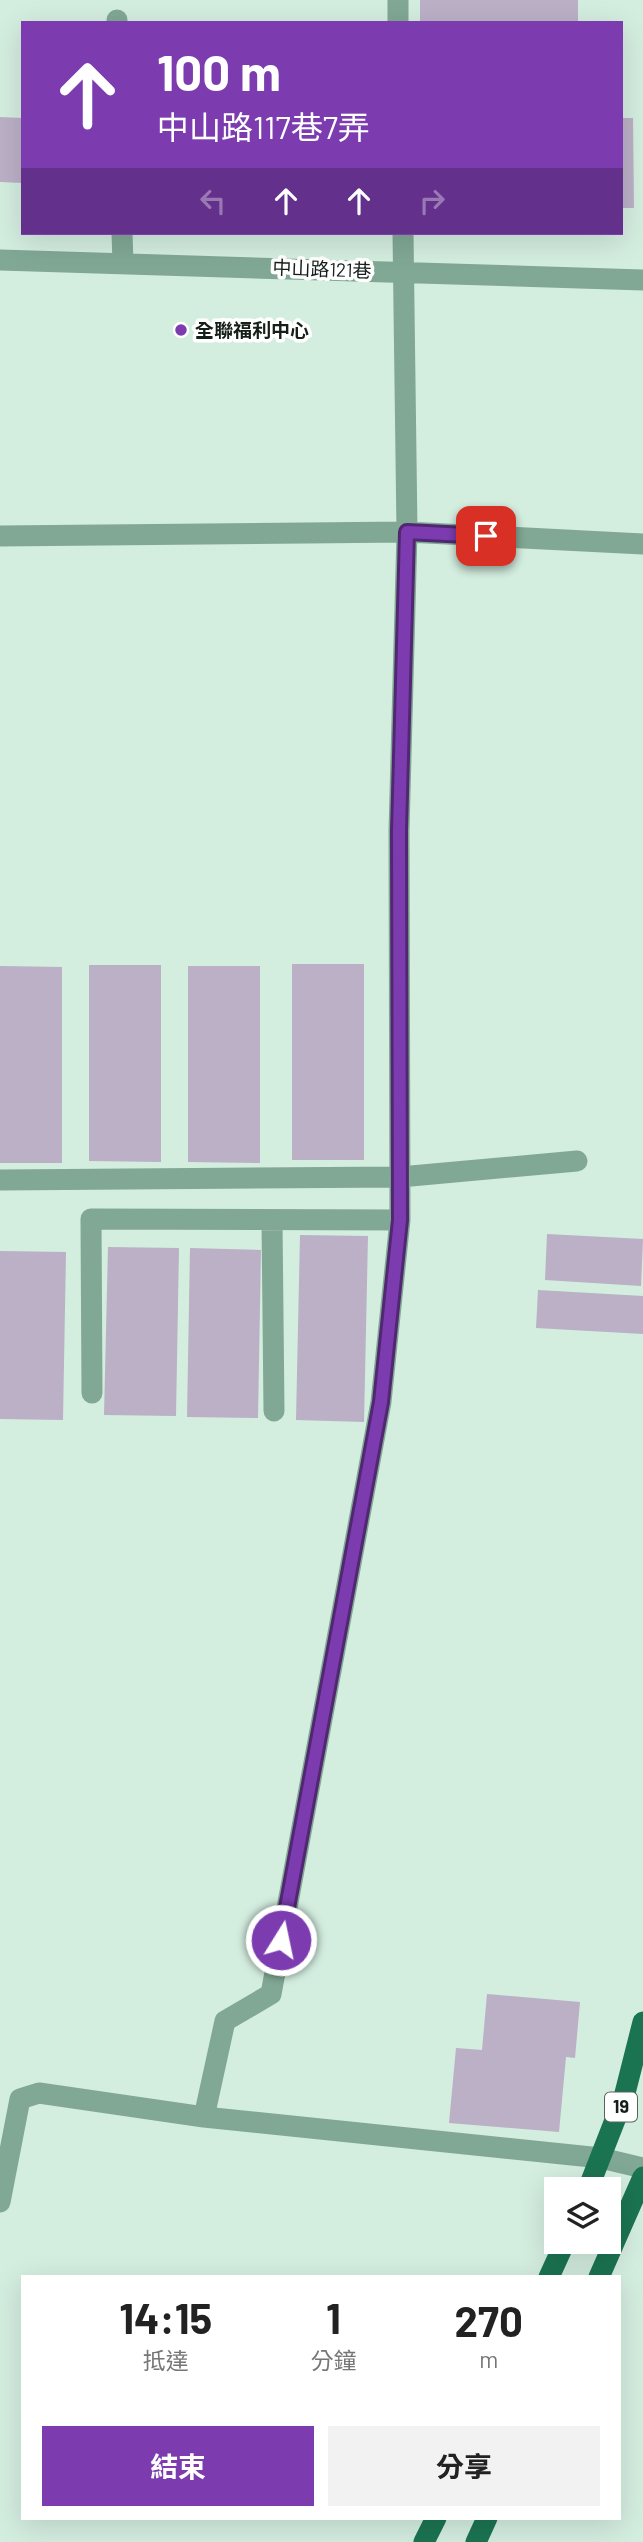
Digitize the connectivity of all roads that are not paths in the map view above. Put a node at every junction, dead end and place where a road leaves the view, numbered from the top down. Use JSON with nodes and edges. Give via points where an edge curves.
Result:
{"nodes":[{"id":1,"x":398,"y":0,"type":"edge"},
{"id":2,"x":398,"y":21,"type":"edge"},
{"id":3,"x":122,"y":235,"type":"edge"},
{"id":4,"x":403,"y":235,"type":"edge"},
{"id":5,"x":0,"y":260,"type":"edge"},
{"id":6,"x":123,"y":263,"type":"junction"},
{"id":7,"x":404,"y":271,"type":"junction"},
{"id":8,"x":643,"y":280,"type":"edge"},
{"id":9,"x":407,"y":532,"type":"junction"},
{"id":10,"x":0,"y":536,"type":"edge"},
{"id":11,"x":643,"y":544,"type":"edge"},
{"id":12,"x":577,"y":1161,"type":"dead end"},
{"id":13,"x":400,"y":1177,"type":"junction"},
{"id":14,"x":0,"y":1180,"type":"edge"},
{"id":15,"x":400,"y":1220,"type":"junction"},
{"id":16,"x":272,"y":1221,"type":"junction"},
{"id":17,"x":92,"y":1393,"type":"dead end"},
{"id":18,"x":274,"y":1411,"type":"dead end"},
{"id":19,"x":643,"y":2022,"type":"edge"},
{"id":20,"x":204,"y":2117,"type":"junction"},
{"id":21,"x":601,"y":2158,"type":"junction"},
{"id":22,"x":643,"y":2168,"type":"edge"},
{"id":23,"x":593,"y":2177,"type":"edge"},
{"id":24,"x":643,"y":2177,"type":"edge"},
{"id":25,"x":0,"y":2202,"type":"edge"},
{"id":26,"x":560,"y":2254,"type":"edge"},
{"id":27,"x":550,"y":2275,"type":"edge"},
{"id":28,"x":600,"y":2275,"type":"edge"},
{"id":29,"x":435,"y":2520,"type":"edge"},
{"id":30,"x":486,"y":2520,"type":"edge"},
{"id":31,"x":424,"y":2542,"type":"edge"},
{"id":32,"x":476,"y":2542,"type":"edge"}],
"edges":[{"from":1,"to":2,"type":"street"},
{"from":3,"to":6,"type":"street"},
{"from":4,"to":7,"type":"street"},
{"from":5,"to":6,"type":"street","name":"中山路121巷"},
{"from":6,"to":7,"type":"street","name":"中山路121巷"},
{"from":7,"to":8,"type":"street","name":"中山路121巷"},
{"from":7,"to":9,"type":"street"},
{"from":9,"to":10,"type":"street"},
{"from":9,"to":11,"type":"street"},
{"from":9,"to":13,"type":"street","via":[[399,831]]},
{"from":12,"to":13,"type":"street"},
{"from":13,"to":14,"type":"street"},
{"from":13,"to":15,"type":"street"},
{"from":15,"to":16,"type":"street"},
{"from":15,"to":20,"type":"street","via":[[381,1402],[271,1994],[225,2021]]},
{"from":16,"to":17,"type":"street","via":[[91,1219]]},
{"from":16,"to":18,"type":"street"},
{"from":19,"to":21,"type":"main road","number":"19","via":[[624,2097]]},
{"from":20,"to":21,"type":"street"},
{"from":20,"to":25,"type":"street","via":[[39,2093],[20,2099]]},
{"from":21,"to":22,"type":"street"},
{"from":21,"to":23,"type":"main road","number":"19"},
{"from":24,"to":28,"type":"main road"},
{"from":26,"to":27,"type":"main road"},
{"from":29,"to":31,"type":"main road"},
{"from":30,"to":32,"type":"main road"}]}
